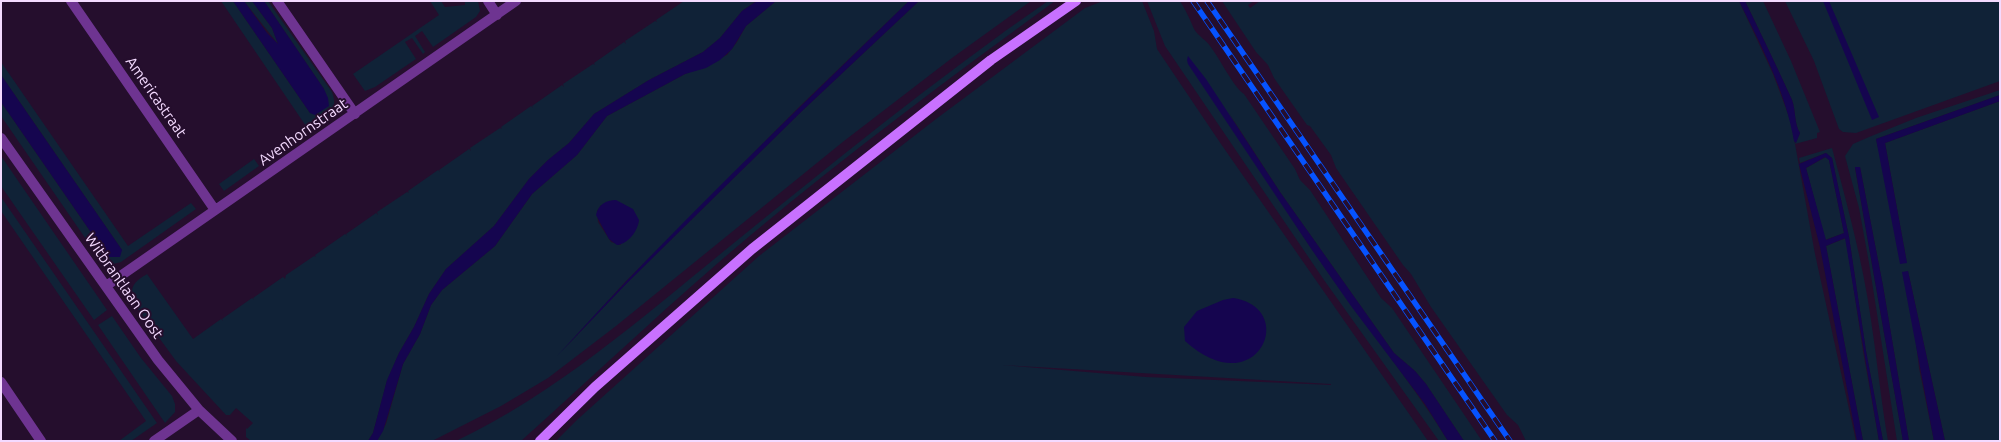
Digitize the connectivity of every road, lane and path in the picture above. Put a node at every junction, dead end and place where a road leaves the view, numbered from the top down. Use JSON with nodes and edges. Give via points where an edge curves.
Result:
{"nodes":[{"id":1,"x":71,"y":1,"type":"edge"},
{"id":2,"x":277,"y":1,"type":"edge"},
{"id":3,"x":488,"y":1,"type":"edge"},
{"id":4,"x":516,"y":1,"type":"edge"},
{"id":5,"x":1076,"y":1,"type":"edge"},
{"id":6,"x":497,"y":14,"type":"junction"},
{"id":7,"x":355,"y":114,"type":"junction"},
{"id":8,"x":1,"y":138,"type":"edge"},
{"id":9,"x":215,"y":210,"type":"junction"},
{"id":10,"x":106,"y":286,"type":"junction"},
{"id":11,"x":1,"y":382,"type":"edge"},
{"id":12,"x":199,"y":410,"type":"junction"},
{"id":13,"x":41,"y":441,"type":"edge"},
{"id":14,"x":154,"y":441,"type":"edge"},
{"id":15,"x":232,"y":441,"type":"edge"},
{"id":16,"x":540,"y":441,"type":"edge"}],
"edges":[{"from":1,"to":9,"type":"street","name":"Americastraat"},
{"from":2,"to":7,"type":"street"},
{"from":3,"to":6,"type":"street"},
{"from":4,"to":6,"type":"street","name":"Avenhornstraat"},
{"from":5,"to":16,"type":"main road","via":[[991,60],[752,249],[595,387]]},
{"from":6,"to":7,"type":"street","name":"Avenhornstraat"},
{"from":7,"to":9,"type":"street","name":"Avenhornstraat"},
{"from":8,"to":10,"type":"street","name":"Witbrantlaan Oost"},
{"from":9,"to":10,"type":"street","name":"Avenhornstraat"},
{"from":10,"to":12,"type":"street","name":"Witbrantlaan Oost","via":[[158,360]]},
{"from":11,"to":13,"type":"street"},
{"from":12,"to":14,"type":"street"},
{"from":12,"to":15,"type":"street","name":"Witbrantlaan Oost"}]}
